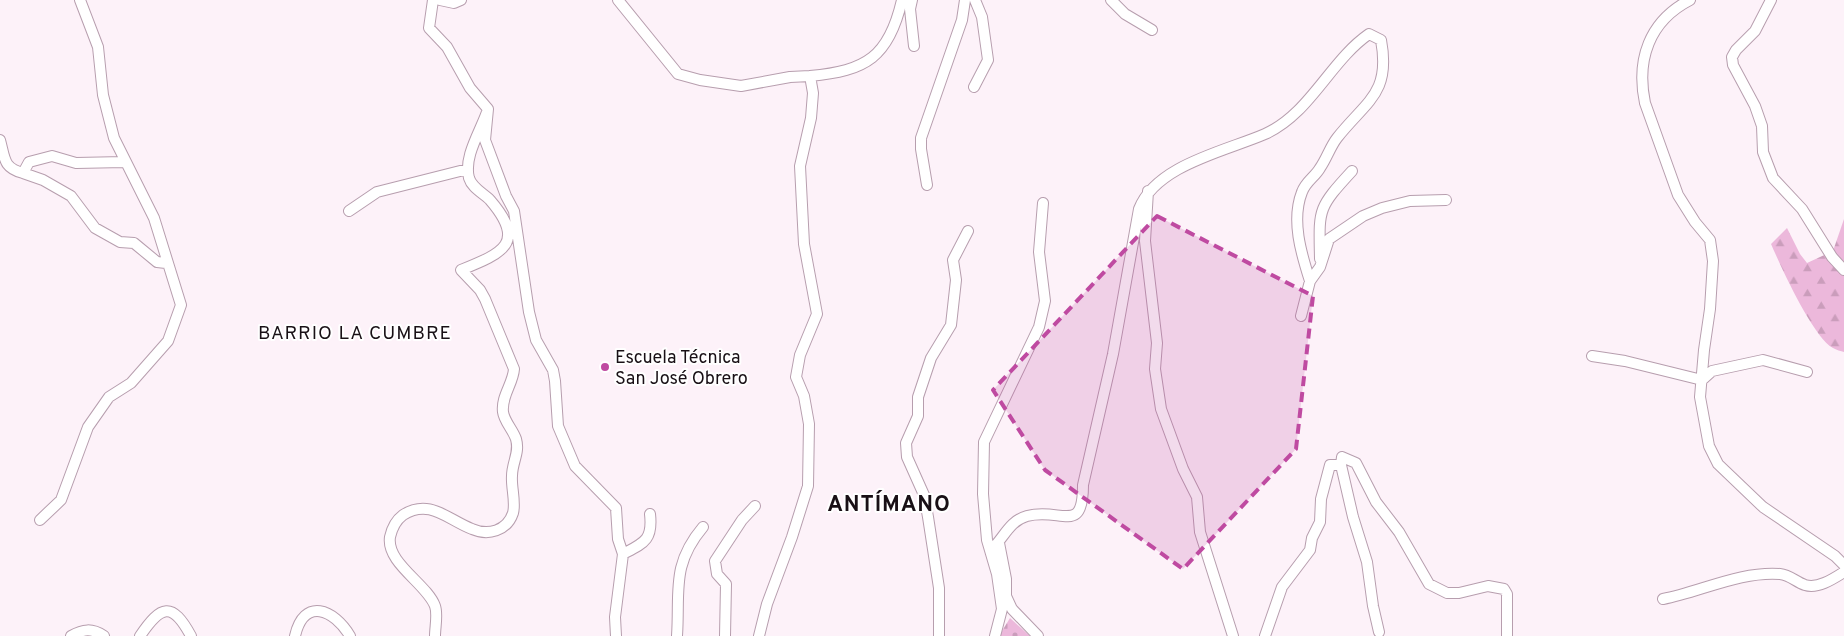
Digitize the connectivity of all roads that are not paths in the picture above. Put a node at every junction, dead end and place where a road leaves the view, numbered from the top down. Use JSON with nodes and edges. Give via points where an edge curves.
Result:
{"nodes":[{"id":1,"x":80,"y":0,"type":"edge"},
{"id":2,"x":433,"y":0,"type":"edge"},
{"id":3,"x":440,"y":0,"type":"edge"},
{"id":4,"x":461,"y":0,"type":"edge"},
{"id":5,"x":618,"y":0,"type":"edge"},
{"id":6,"x":902,"y":0,"type":"edge"},
{"id":7,"x":912,"y":0,"type":"edge"},
{"id":8,"x":965,"y":0,"type":"edge"},
{"id":9,"x":975,"y":0,"type":"edge"},
{"id":10,"x":1111,"y":0,"type":"edge"},
{"id":11,"x":1690,"y":0,"type":"edge"},
{"id":12,"x":1771,"y":0,"type":"edge"},
{"id":13,"x":1675,"y":4,"type":"edge"},
{"id":14,"x":1152,"y":30,"type":"dead end"},
{"id":15,"x":914,"y":46,"type":"dead end"},
{"id":16,"x":810,"y":76,"type":"junction"},
{"id":17,"x":974,"y":87,"type":"dead end"},
{"id":18,"x":488,"y":109,"type":"junction"},
{"id":19,"x":0,"y":140,"type":"edge"},
{"id":20,"x":124,"y":162,"type":"junction"},
{"id":21,"x":468,"y":169,"type":"junction"},
{"id":22,"x":1352,"y":171,"type":"dead end"},
{"id":23,"x":23,"y":174,"type":"junction"},
{"id":24,"x":927,"y":185,"type":"dead end"},
{"id":25,"x":1148,"y":190,"type":"junction"},
{"id":26,"x":1446,"y":200,"type":"dead end"},
{"id":27,"x":1043,"y":203,"type":"dead end"},
{"id":28,"x":349,"y":211,"type":"dead end"},
{"id":29,"x":968,"y":231,"type":"dead end"},
{"id":30,"x":166,"y":263,"type":"junction"},
{"id":31,"x":1320,"y":267,"type":"junction"},
{"id":32,"x":1844,"y":270,"type":"edge"},
{"id":33,"x":1310,"y":281,"type":"junction"},
{"id":34,"x":1301,"y":316,"type":"dead end"},
{"id":35,"x":1592,"y":356,"type":"dead end"},
{"id":36,"x":1807,"y":372,"type":"dead end"},
{"id":37,"x":1702,"y":380,"type":"junction"},
{"id":38,"x":1342,"y":465,"type":"junction"},
{"id":39,"x":755,"y":506,"type":"dead end"},
{"id":40,"x":650,"y":514,"type":"dead end"},
{"id":41,"x":40,"y":520,"type":"dead end"},
{"id":42,"x":703,"y":527,"type":"dead end"},
{"id":43,"x":995,"y":547,"type":"junction"},
{"id":44,"x":622,"y":554,"type":"junction"},
{"id":45,"x":1844,"y":565,"type":"edge"},
{"id":46,"x":1844,"y":572,"type":"edge"},
{"id":47,"x":1662,"y":599,"type":"dead end"},
{"id":48,"x":1379,"y":632,"type":"dead end"},
{"id":49,"x":71,"y":636,"type":"edge"},
{"id":50,"x":104,"y":636,"type":"edge"},
{"id":51,"x":140,"y":636,"type":"edge"},
{"id":52,"x":191,"y":636,"type":"edge"},
{"id":53,"x":295,"y":636,"type":"edge"},
{"id":54,"x":350,"y":636,"type":"edge"},
{"id":55,"x":435,"y":636,"type":"edge"},
{"id":56,"x":616,"y":636,"type":"edge"},
{"id":57,"x":677,"y":636,"type":"edge"},
{"id":58,"x":725,"y":636,"type":"edge"},
{"id":59,"x":758,"y":636,"type":"edge"},
{"id":60,"x":940,"y":636,"type":"edge"},
{"id":61,"x":995,"y":636,"type":"edge"},
{"id":62,"x":1038,"y":636,"type":"edge"},
{"id":63,"x":1233,"y":636,"type":"edge"},
{"id":64,"x":1265,"y":636,"type":"edge"},
{"id":65,"x":1507,"y":636,"type":"edge"}],
"edges":[{"from":1,"to":20,"type":"street","via":[[98,47],[103,95]]},
{"from":2,"to":18,"type":"street","via":[[429,28],[447,47],[470,88]]},
{"from":3,"to":4,"type":"street","via":[[454,3]]},
{"from":5,"to":16,"type":"street","via":[[678,74],[741,86]]},
{"from":6,"to":16,"type":"street","via":[[886,42],[872,58],[851,71]]},
{"from":7,"to":15,"type":"street"},
{"from":8,"to":24,"type":"street","via":[[962,20],[921,138]]},
{"from":9,"to":17,"type":"street","via":[[984,26],[988,60]]},
{"from":10,"to":14,"type":"street","via":[[1125,14]]},
{"from":11,"to":13,"type":"street"},
{"from":12,"to":32,"type":"street","via":[[1755,31],[1736,50],[1732,57],[1733,65],[1755,106],[1762,126],[1763,152],[1774,178],[1802,210]]},
{"from":13,"to":37,"type":"street","via":[[1655,28],[1648,45],[1642,89],[1678,195],[1710,240],[1713,261]]},
{"from":16,"to":59,"type":"street","via":[[813,93],[811,118],[800,166],[804,244],[817,314],[800,355],[796,376],[809,424],[808,486]]},
{"from":18,"to":21,"type":"street","via":[[475,138]]},
{"from":18,"to":44,"type":"street","via":[[485,140],[514,211],[529,312],[536,340],[556,381],[558,426],[575,466],[616,508]]},
{"from":19,"to":23,"type":"street","via":[[7,165]]},
{"from":20,"to":23,"type":"street","via":[[76,163],[52,156],[29,162]]},
{"from":20,"to":30,"type":"street","via":[[154,218]]},
{"from":21,"to":28,"type":"street","via":[[377,192]]},
{"from":21,"to":55,"type":"street","via":[[471,183],[507,222],[509,236],[504,248],[461,270],[485,299],[514,369],[503,404],[503,415],[511,427],[518,451],[511,477],[513,513],[506,525],[486,533],[438,510],[421,508],[398,519],[392,529],[393,552],[434,605]]},
{"from":22,"to":31,"type":"street","via":[[1322,207],[1319,218]]},
{"from":23,"to":30,"type":"street","via":[[43,180],[71,196],[95,228],[120,242],[134,243],[157,262]]},
{"from":25,"to":33,"type":"street","via":[[1179,170],[1282,124],[1356,43],[1369,34],[1376,36],[1381,40],[1382,82],[1336,139],[1302,192],[1298,210],[1299,243]]},
{"from":25,"to":43,"type":"street","via":[[1139,209],[1113,354],[1083,485],[1083,506],[1078,514],[1072,516],[1026,516],[1009,526]]},
{"from":25,"to":63,"type":"street","via":[[1145,241],[1161,409],[1197,497],[1200,532]]},
{"from":26,"to":31,"type":"street","via":[[1410,201],[1363,216],[1329,239]]},
{"from":27,"to":43,"type":"street","via":[[1039,252],[1045,301],[1039,327],[984,442],[987,540]]},
{"from":29,"to":60,"type":"street","via":[[953,260],[956,280],[951,324],[928,367],[918,397],[918,416],[906,443],[907,457],[924,495],[939,588]]},
{"from":30,"to":41,"type":"street","via":[[181,305],[168,341],[131,383],[108,397],[88,427],[61,500]]},
{"from":31,"to":33,"type":"street"},
{"from":33,"to":34,"type":"street"},
{"from":35,"to":37,"type":"street"},
{"from":36,"to":37,"type":"street","via":[[1764,360],[1712,370]]},
{"from":37,"to":45,"type":"street","via":[[1703,424],[1718,464],[1763,507]]},
{"from":38,"to":48,"type":"street","via":[[1353,517],[1368,562]]},
{"from":38,"to":64,"type":"street","via":[[1330,465],[1321,499],[1320,522],[1310,550],[1282,587]]},
{"from":38,"to":65,"type":"street","via":[[1342,457],[1356,462],[1376,502],[1399,532],[1430,584],[1447,593],[1488,586],[1504,589],[1507,594]]},
{"from":39,"to":58,"type":"street","via":[[715,561],[717,574],[726,584]]},
{"from":40,"to":44,"type":"street","via":[[648,539]]},
{"from":42,"to":57,"type":"street","via":[[693,538],[679,566]]},
{"from":43,"to":61,"type":"street","via":[[1002,609]]},
{"from":43,"to":62,"type":"street","via":[[1012,609]]},
{"from":44,"to":56,"type":"street"},
{"from":46,"to":47,"type":"street","via":[[1812,586],[1782,574],[1771,574]]},
{"from":49,"to":50,"type":"street","via":[[87,630]]},
{"from":51,"to":52,"type":"street","via":[[152,619],[166,612],[174,612],[181,617]]},
{"from":53,"to":54,"type":"street","via":[[301,618],[316,610],[330,614]]}]}
